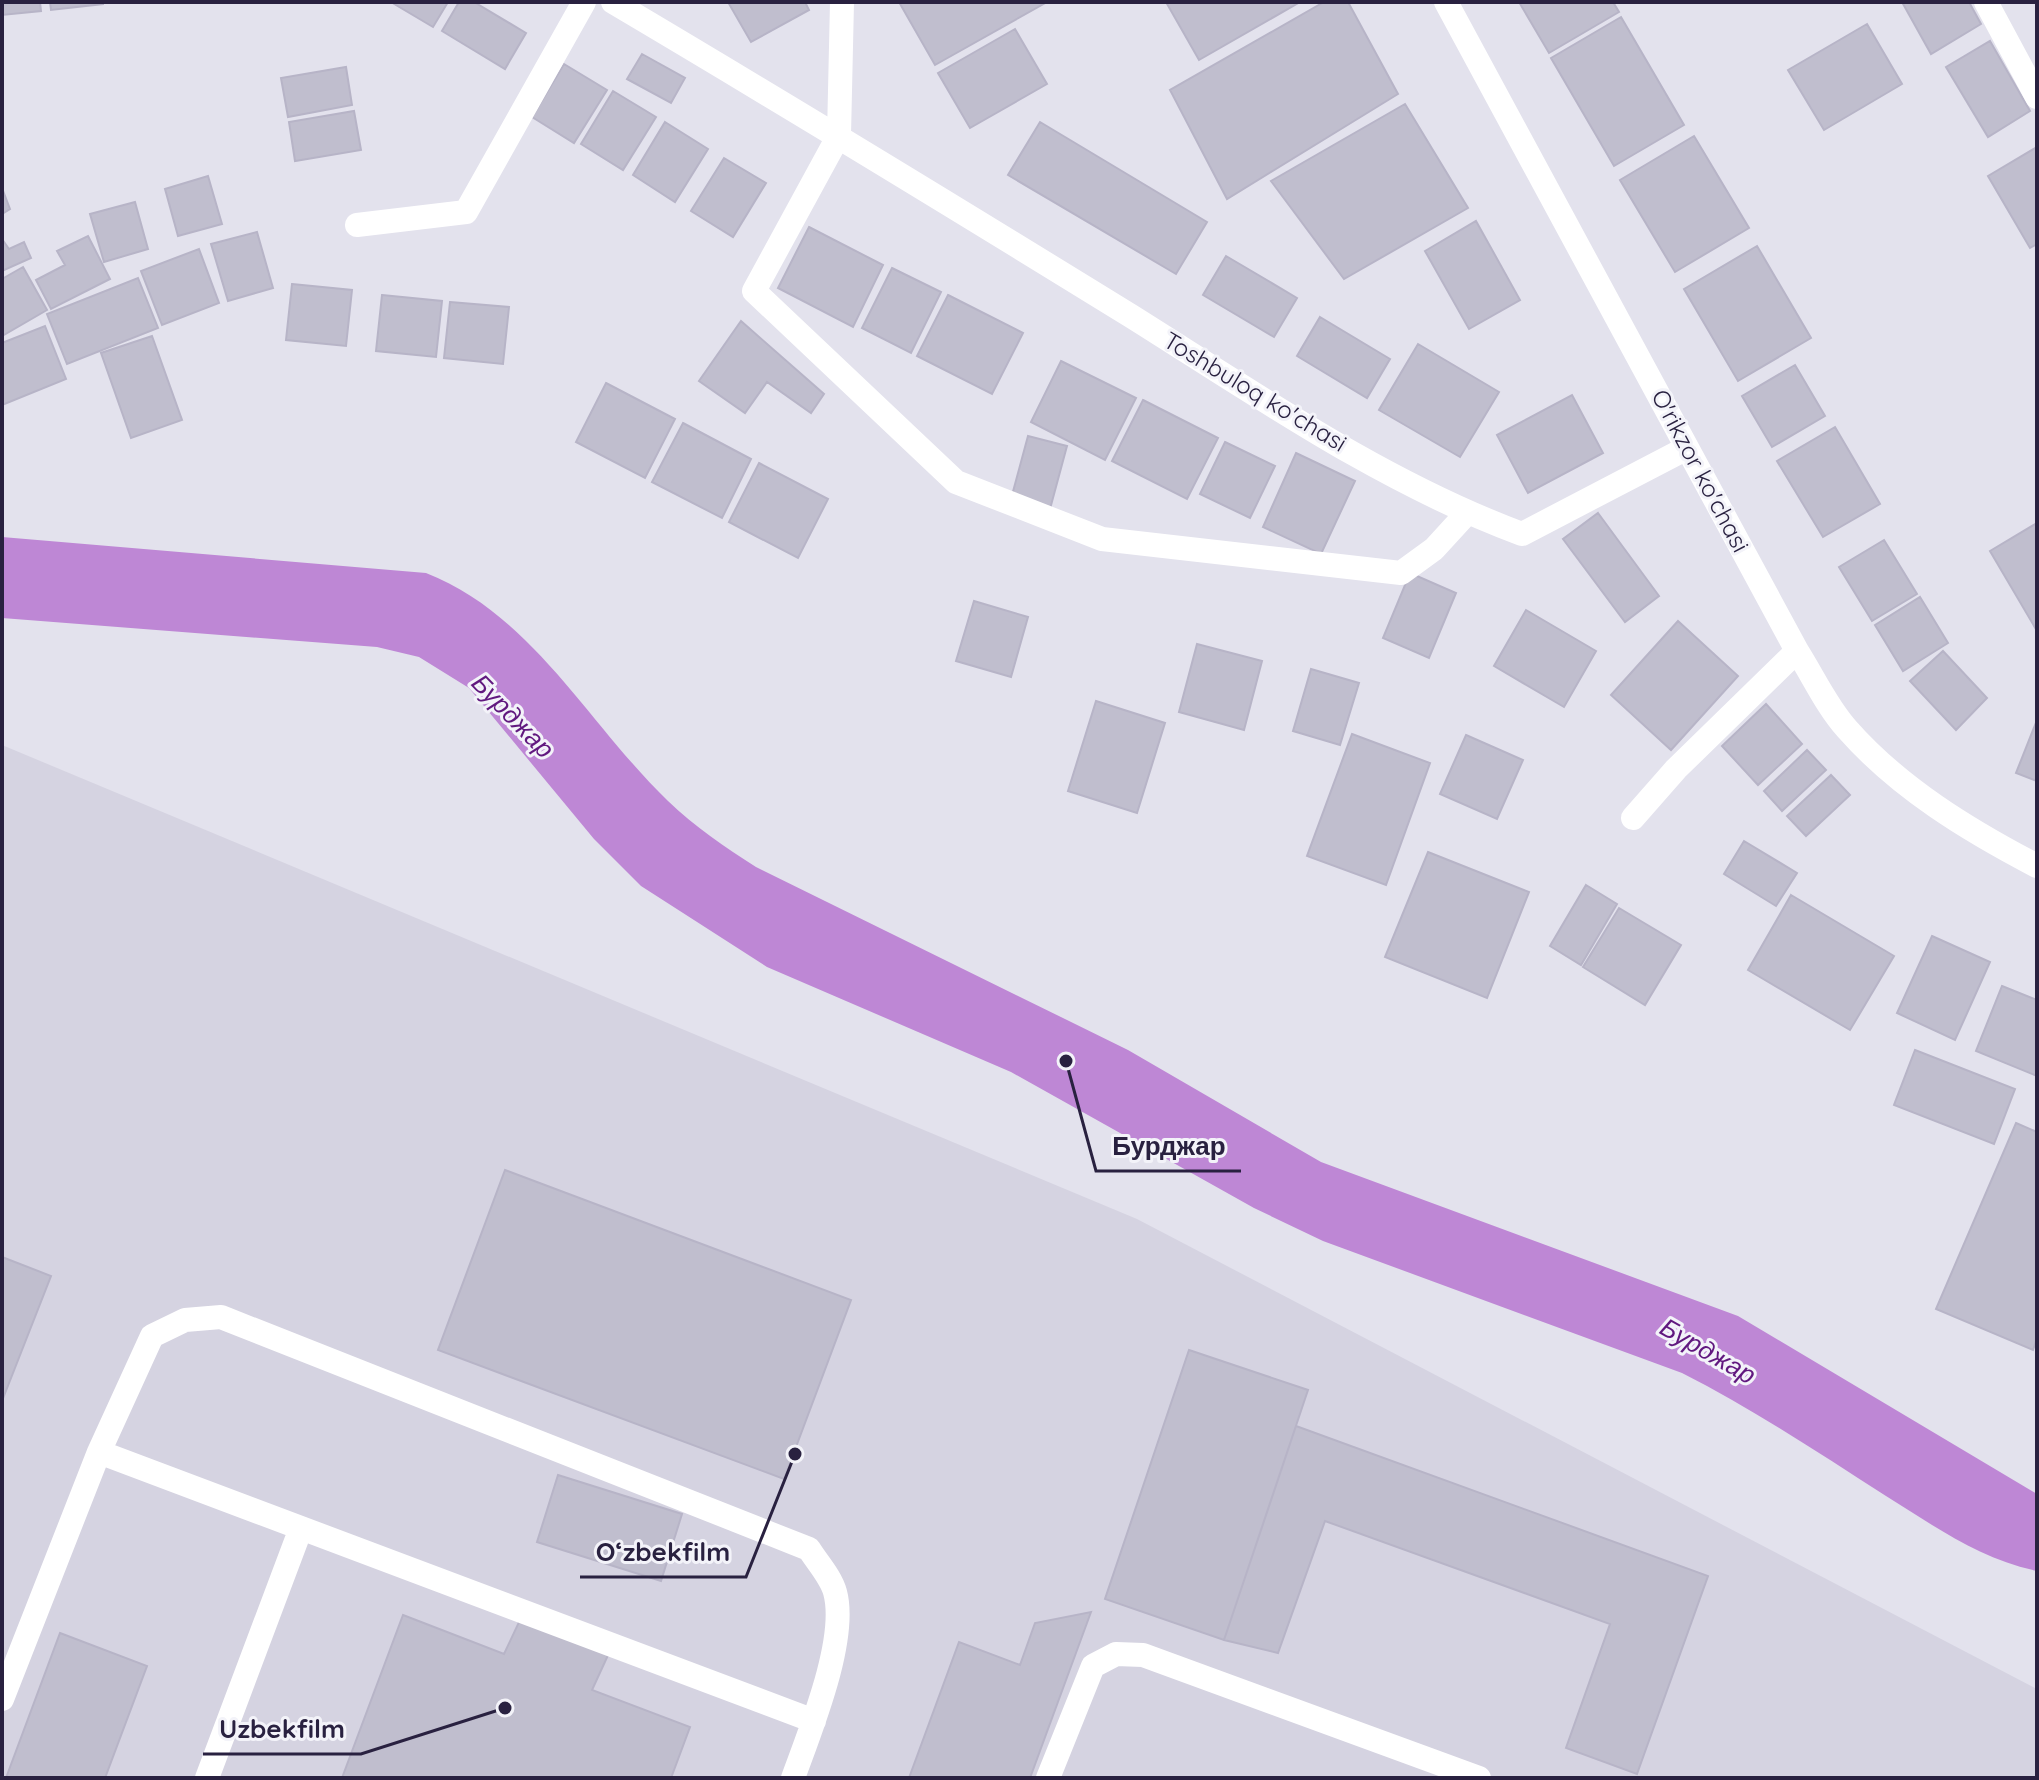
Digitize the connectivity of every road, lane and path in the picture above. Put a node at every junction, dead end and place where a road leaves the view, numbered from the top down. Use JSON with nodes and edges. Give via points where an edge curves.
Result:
{"nodes":[{"id":1,"x":584,"y":2,"type":"edge"},
{"id":2,"x":613,"y":2,"type":"edge"},
{"id":3,"x":842,"y":2,"type":"edge"},
{"id":4,"x":1446,"y":2,"type":"edge"},
{"id":5,"x":1986,"y":2,"type":"edge"},
{"id":6,"x":2037,"y":97,"type":"edge"},
{"id":7,"x":839,"y":135,"type":"junction"},
{"id":8,"x":357,"y":225,"type":"dead end"},
{"id":9,"x":1687,"y":448,"type":"junction"},
{"id":10,"x":1467,"y":513,"type":"junction"},
{"id":11,"x":1797,"y":651,"type":"junction"},
{"id":12,"x":1633,"y":818,"type":"dead end"},
{"id":13,"x":2037,"y":866,"type":"edge"},
{"id":14,"x":99,"y":1452,"type":"junction"},
{"id":15,"x":301,"y":1528,"type":"junction"},
{"id":16,"x":2,"y":1699,"type":"edge"},
{"id":17,"x":814,"y":1721,"type":"junction"},
{"id":18,"x":207,"y":1778,"type":"edge"},
{"id":19,"x":793,"y":1778,"type":"edge"},
{"id":20,"x":1048,"y":1778,"type":"edge"},
{"id":21,"x":1479,"y":1778,"type":"edge"}],
"edges":[{"from":1,"to":8,"type":"street","via":[[466,212]]},
{"from":2,"to":7,"type":"street","name":"Toshbuloq ko'chasi"},
{"from":3,"to":7,"type":"street"},
{"from":4,"to":9,"type":"street","name":"O'rikzor ko'chasi"},
{"from":5,"to":6,"type":"street"},
{"from":7,"to":10,"type":"street","name":"Toshbuloq ko'chasi","via":[[1307,426]]},
{"from":7,"to":10,"type":"street","via":[[754,291],[956,482],[1102,539],[1401,573],[1434,549]]},
{"from":9,"to":10,"type":"street","name":"Toshbuloq ko'chasi","via":[[1522,534]]},
{"from":9,"to":11,"type":"street","name":"O'rikzor ko'chasi"},
{"from":11,"to":12,"type":"street"},
{"from":11,"to":13,"type":"street","name":"O'rikzor ko'chasi","via":[[1845,727],[1874,756],[1939,809]]},
{"from":14,"to":15,"type":"street"},
{"from":14,"to":16,"type":"street"},
{"from":14,"to":17,"type":"street","via":[[152,1336],[185,1320],[221,1317],[809,1549],[834,1588],[840,1620]]},
{"from":15,"to":17,"type":"street"},
{"from":15,"to":18,"type":"street"},
{"from":17,"to":19,"type":"street"},
{"from":20,"to":21,"type":"street","via":[[1093,1666],[1116,1654],[1143,1655]]}]}
